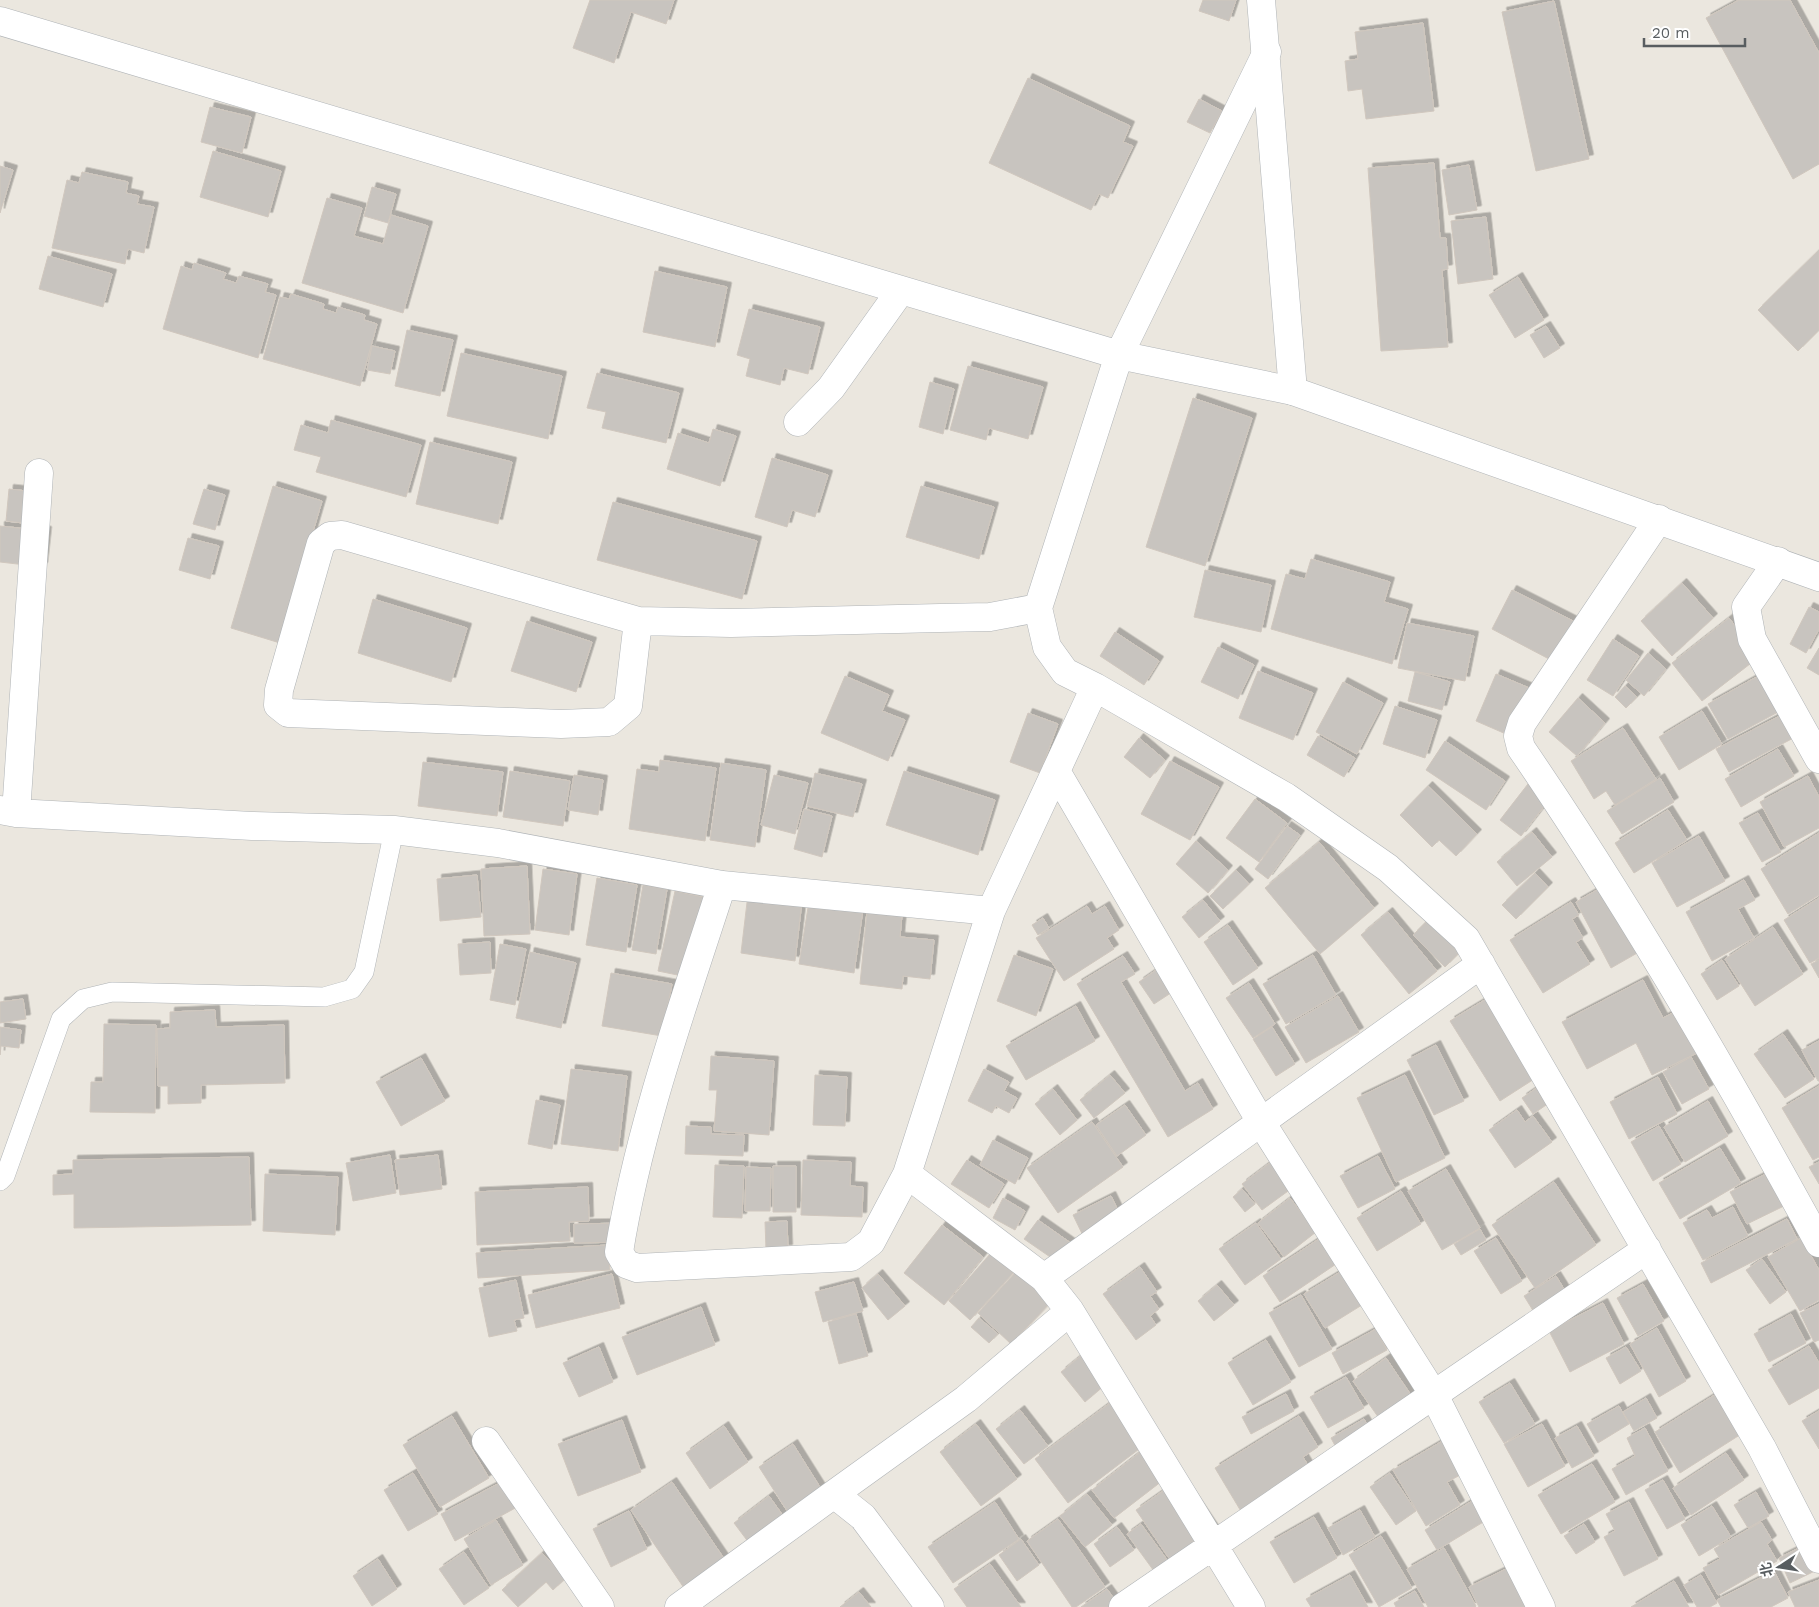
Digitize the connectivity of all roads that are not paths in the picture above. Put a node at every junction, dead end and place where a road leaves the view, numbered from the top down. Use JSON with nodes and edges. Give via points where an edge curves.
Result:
{"nodes":[{"id":1,"x":1261,"y":0,"type":"edge"},
{"id":2,"x":0,"y":21,"type":"edge"},
{"id":3,"x":1267,"y":52,"type":"junction"},
{"id":4,"x":902,"y":290,"type":"junction"},
{"id":5,"x":1119,"y":355,"type":"junction"},
{"id":6,"x":1293,"y":391,"type":"junction"},
{"id":7,"x":798,"y":422,"type":"dead end"},
{"id":8,"x":39,"y":473,"type":"dead end"},
{"id":9,"x":1659,"y":519,"type":"junction"},
{"id":10,"x":1778,"y":561,"type":"junction"},
{"id":11,"x":1819,"y":577,"type":"edge"},
{"id":12,"x":1038,"y":608,"type":"junction"},
{"id":13,"x":638,"y":621,"type":"junction"},
{"id":14,"x":1095,"y":687,"type":"junction"},
{"id":15,"x":1819,"y":759,"type":"edge"},
{"id":16,"x":1056,"y":771,"type":"junction"},
{"id":17,"x":8,"y":811,"type":"edge"},
{"id":18,"x":394,"y":830,"type":"junction"},
{"id":19,"x":722,"y":885,"type":"junction"},
{"id":20,"x":991,"y":910,"type":"junction"},
{"id":21,"x":1481,"y":964,"type":"junction"},
{"id":22,"x":1261,"y":1122,"type":"junction"},
{"id":23,"x":907,"y":1174,"type":"junction"},
{"id":24,"x":0,"y":1181,"type":"edge"},
{"id":25,"x":1819,"y":1243,"type":"edge"},
{"id":26,"x":1648,"y":1249,"type":"junction"},
{"id":27,"x":1044,"y":1278,"type":"junction"},
{"id":28,"x":1070,"y":1311,"type":"junction"},
{"id":29,"x":1434,"y":1395,"type":"junction"},
{"id":30,"x":486,"y":1441,"type":"dead end"},
{"id":31,"x":834,"y":1494,"type":"junction"},
{"id":32,"x":1214,"y":1547,"type":"junction"},
{"id":33,"x":1819,"y":1560,"type":"edge"},
{"id":34,"x":600,"y":1607,"type":"edge"},
{"id":35,"x":680,"y":1607,"type":"edge"},
{"id":36,"x":930,"y":1607,"type":"edge"},
{"id":37,"x":1123,"y":1607,"type":"edge"},
{"id":38,"x":1251,"y":1607,"type":"edge"},
{"id":39,"x":1540,"y":1607,"type":"edge"}],
"edges":[{"from":1,"to":3,"type":"street"},
{"from":2,"to":4,"type":"street"},
{"from":3,"to":5,"type":"street"},
{"from":3,"to":6,"type":"street"},
{"from":4,"to":5,"type":"street"},
{"from":4,"to":7,"type":"street","via":[[831,388]]},
{"from":5,"to":6,"type":"street"},
{"from":5,"to":12,"type":"street"},
{"from":6,"to":9,"type":"street"},
{"from":8,"to":17,"type":"street"},
{"from":9,"to":10,"type":"street"},
{"from":9,"to":25,"type":"street","via":[[1522,723],[1518,736],[1521,748],[1582,837],[1747,1111]]},
{"from":10,"to":11,"type":"street"},
{"from":10,"to":15,"type":"street","via":[[1746,606],[1752,639]]},
{"from":12,"to":13,"type":"street","via":[[990,616],[940,618],[731,623]]},
{"from":12,"to":14,"type":"street","via":[[1047,647],[1064,672]]},
{"from":13,"to":13,"type":"street","via":[[342,534],[330,536],[321,543],[279,690],[278,705],[288,713],[561,724],[609,722],[628,706]]},
{"from":14,"to":16,"type":"street"},
{"from":14,"to":21,"type":"street","via":[[1286,796],[1388,868],[1466,939]]},
{"from":16,"to":20,"type":"street"},
{"from":16,"to":22,"type":"street"},
{"from":17,"to":18,"type":"street","via":[[252,826]]},
{"from":18,"to":19,"type":"street","via":[[498,843]]},
{"from":18,"to":24,"type":"lane","via":[[364,972],[352,988],[324,997],[112,992],[83,999],[61,1019],[5,1176]]},
{"from":19,"to":20,"type":"street"},
{"from":19,"to":23,"type":"street","via":[[678,1019],[636,1166],[619,1252],[626,1264],[637,1268],[851,1257],[871,1242]]},
{"from":20,"to":23,"type":"street"},
{"from":21,"to":22,"type":"street"},
{"from":21,"to":26,"type":"street"},
{"from":22,"to":27,"type":"street"},
{"from":22,"to":29,"type":"street"},
{"from":23,"to":27,"type":"street"},
{"from":26,"to":29,"type":"street"},
{"from":26,"to":33,"type":"street","via":[[1762,1448]]},
{"from":27,"to":28,"type":"street"},
{"from":28,"to":31,"type":"street","via":[[966,1399]]},
{"from":28,"to":32,"type":"street"},
{"from":29,"to":32,"type":"street"},
{"from":29,"to":39,"type":"street"},
{"from":30,"to":34,"type":"street"},
{"from":31,"to":35,"type":"street"},
{"from":31,"to":36,"type":"street","via":[[863,1517]]},
{"from":32,"to":37,"type":"street"},
{"from":32,"to":38,"type":"street"}]}
